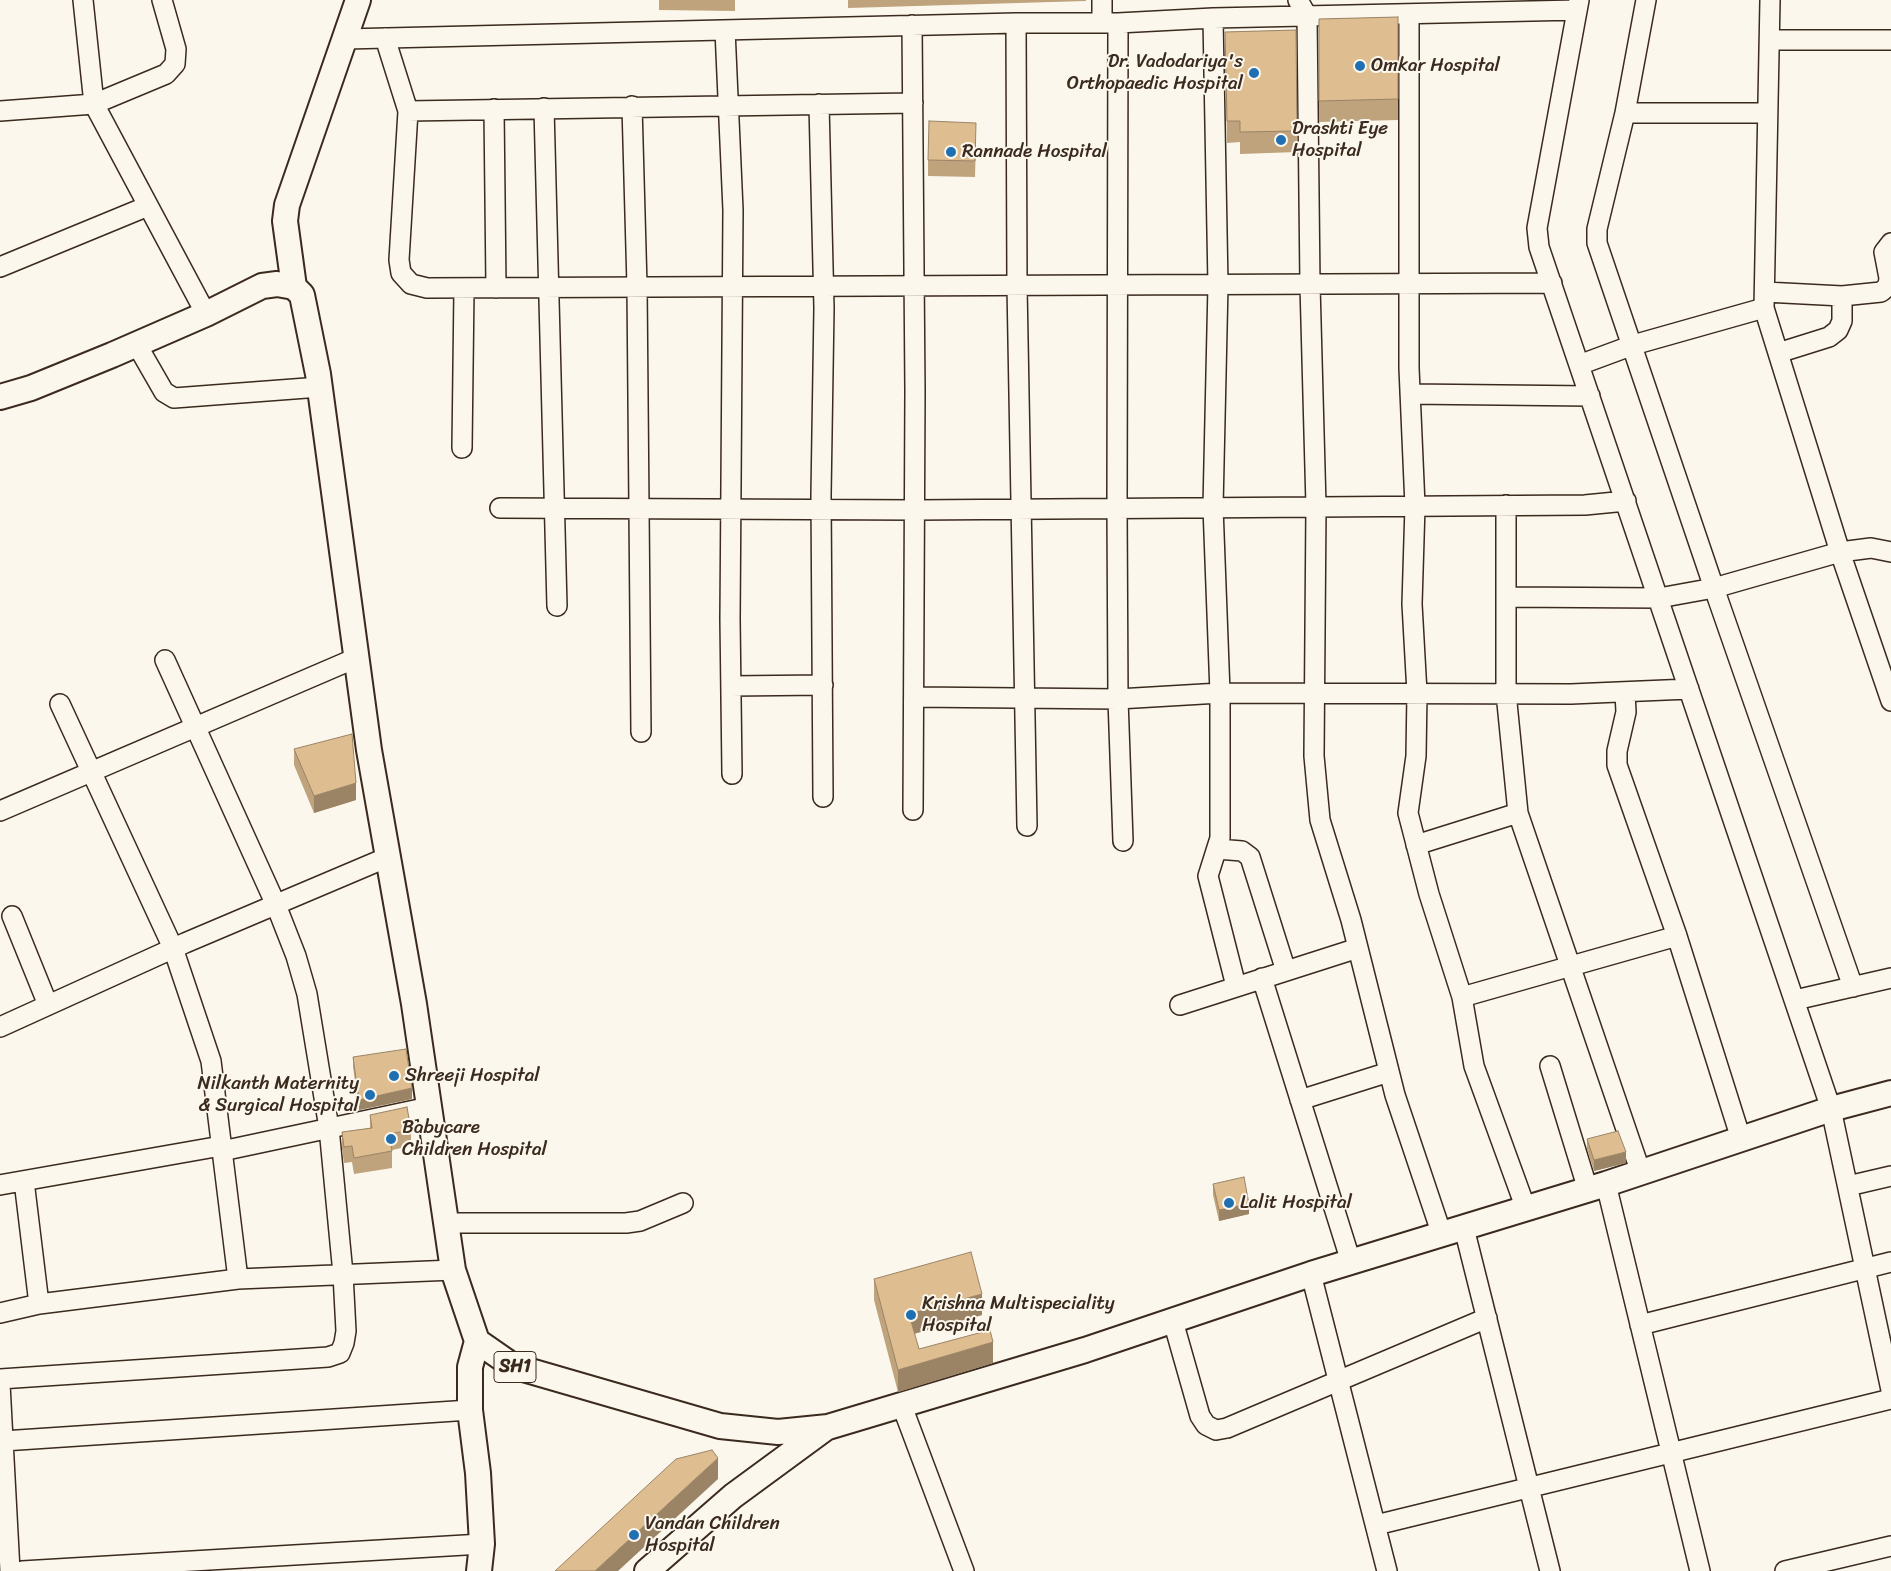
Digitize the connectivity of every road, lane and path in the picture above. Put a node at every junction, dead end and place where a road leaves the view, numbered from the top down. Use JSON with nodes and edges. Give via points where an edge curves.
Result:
{"nodes":[{"id":1,"x":83,"y":0,"type":"edge"},
{"id":2,"x":162,"y":0,"type":"edge"},
{"id":3,"x":358,"y":0,"type":"edge"},
{"id":4,"x":1102,"y":0,"type":"edge"},
{"id":5,"x":1646,"y":0,"type":"edge"},
{"id":6,"x":1770,"y":0,"type":"edge"},
{"id":7,"x":1578,"y":5,"type":"edge"},
{"id":8,"x":1313,"y":8,"type":"edge"},
{"id":9,"x":1408,"y":14,"type":"junction"},
{"id":10,"x":1213,"y":18,"type":"junction"},
{"id":11,"x":1016,"y":23,"type":"junction"},
{"id":12,"x":1110,"y":23,"type":"junction"},
{"id":13,"x":912,"y":26,"type":"junction"},
{"id":14,"x":725,"y":30,"type":"junction"},
{"id":15,"x":385,"y":38,"type":"junction"},
{"id":16,"x":345,"y":39,"type":"junction"},
{"id":17,"x":1770,"y":40,"type":"junction"},
{"id":18,"x":1891,"y":40,"type":"edge"},
{"id":19,"x":913,"y":103,"type":"junction"},
{"id":20,"x":94,"y":104,"type":"junction"},
{"id":21,"x":726,"y":104,"type":"junction"},
{"id":22,"x":819,"y":104,"type":"junction"},
{"id":23,"x":632,"y":106,"type":"junction"},
{"id":24,"x":544,"y":108,"type":"junction"},
{"id":25,"x":494,"y":109,"type":"junction"},
{"id":26,"x":0,"y":111,"type":"edge"},
{"id":27,"x":408,"y":111,"type":"junction"},
{"id":28,"x":1625,"y":113,"type":"junction"},
{"id":29,"x":1768,"y":113,"type":"junction"},
{"id":30,"x":148,"y":206,"type":"junction"},
{"id":31,"x":1891,"y":244,"type":"edge"},
{"id":32,"x":0,"y":266,"type":"edge"},
{"id":33,"x":1552,"y":283,"type":"junction"},
{"id":34,"x":1310,"y":284,"type":"junction"},
{"id":35,"x":1409,"y":284,"type":"junction"},
{"id":36,"x":733,"y":285,"type":"junction"},
{"id":37,"x":1218,"y":285,"type":"junction"},
{"id":38,"x":637,"y":286,"type":"junction"},
{"id":39,"x":824,"y":286,"type":"junction"},
{"id":40,"x":1017,"y":286,"type":"junction"},
{"id":41,"x":1118,"y":286,"type":"junction"},
{"id":42,"x":294,"y":287,"type":"junction"},
{"id":43,"x":548,"y":287,"type":"junction"},
{"id":44,"x":915,"y":287,"type":"junction"},
{"id":45,"x":496,"y":288,"type":"junction"},
{"id":46,"x":464,"y":289,"type":"junction"},
{"id":47,"x":1842,"y":296,"type":"junction"},
{"id":48,"x":1765,"y":300,"type":"junction"},
{"id":49,"x":206,"y":314,"type":"junction"},
{"id":50,"x":137,"y":344,"type":"junction"},
{"id":51,"x":1633,"y":345,"type":"junction"},
{"id":52,"x":1778,"y":353,"type":"junction"},
{"id":53,"x":1579,"y":365,"type":"junction"},
{"id":54,"x":320,"y":387,"type":"junction"},
{"id":55,"x":1410,"y":394,"type":"junction"},
{"id":56,"x":1590,"y":396,"type":"junction"},
{"id":57,"x":0,"y":397,"type":"edge"},
{"id":58,"x":462,"y":448,"type":"dead end"},
{"id":59,"x":1626,"y":501,"type":"junction"},
{"id":60,"x":1506,"y":505,"type":"junction"},
{"id":61,"x":1316,"y":506,"type":"junction"},
{"id":62,"x":1415,"y":506,"type":"junction"},
{"id":63,"x":1213,"y":507,"type":"junction"},
{"id":64,"x":500,"y":508,"type":"dead end"},
{"id":65,"x":638,"y":508,"type":"junction"},
{"id":66,"x":822,"y":508,"type":"junction"},
{"id":67,"x":1021,"y":508,"type":"junction"},
{"id":68,"x":1116,"y":508,"type":"junction"},
{"id":69,"x":554,"y":509,"type":"junction"},
{"id":70,"x":731,"y":510,"type":"junction"},
{"id":71,"x":915,"y":510,"type":"junction"},
{"id":72,"x":1840,"y":552,"type":"junction"},
{"id":73,"x":1891,"y":552,"type":"edge"},
{"id":74,"x":1714,"y":588,"type":"junction"},
{"id":75,"x":1506,"y":597,"type":"junction"},
{"id":76,"x":1658,"y":598,"type":"junction"},
{"id":77,"x":557,"y":606,"type":"dead end"},
{"id":78,"x":356,"y":658,"type":"junction"},
{"id":79,"x":165,"y":660,"type":"dead end"},
{"id":80,"x":823,"y":685,"type":"junction"},
{"id":81,"x":731,"y":686,"type":"junction"},
{"id":82,"x":1689,"y":689,"type":"junction"},
{"id":83,"x":1625,"y":692,"type":"junction"},
{"id":84,"x":1220,"y":693,"type":"junction"},
{"id":85,"x":1316,"y":693,"type":"junction"},
{"id":86,"x":1417,"y":693,"type":"junction"},
{"id":87,"x":1506,"y":694,"type":"junction"},
{"id":88,"x":915,"y":697,"type":"junction"},
{"id":89,"x":1024,"y":697,"type":"junction"},
{"id":90,"x":1118,"y":699,"type":"junction"},
{"id":91,"x":1891,"y":701,"type":"edge"},
{"id":92,"x":60,"y":704,"type":"dead end"},
{"id":93,"x":197,"y":725,"type":"junction"},
{"id":94,"x":640,"y":732,"type":"dead end"},
{"id":95,"x":91,"y":772,"type":"junction"},
{"id":96,"x":732,"y":774,"type":"dead end"},
{"id":97,"x":823,"y":797,"type":"dead end"},
{"id":98,"x":913,"y":810,"type":"dead end"},
{"id":99,"x":0,"y":811,"type":"edge"},
{"id":100,"x":1518,"y":813,"type":"junction"},
{"id":101,"x":1027,"y":826,"type":"dead end"},
{"id":102,"x":1123,"y":841,"type":"dead end"},
{"id":103,"x":1416,"y":845,"type":"junction"},
{"id":104,"x":1216,"y":848,"type":"junction"},
{"id":105,"x":388,"y":858,"type":"junction"},
{"id":106,"x":276,"y":904,"type":"junction"},
{"id":107,"x":12,"y":916,"type":"dead end"},
{"id":108,"x":1677,"y":936,"type":"junction"},
{"id":109,"x":173,"y":948,"type":"junction"},
{"id":110,"x":1358,"y":948,"type":"junction"},
{"id":111,"x":1570,"y":966,"type":"junction"},
{"id":112,"x":1286,"y":971,"type":"junction"},
{"id":113,"x":1262,"y":978,"type":"junction"},
{"id":114,"x":1891,"y":978,"type":"edge"},
{"id":115,"x":1236,"y":986,"type":"junction"},
{"id":116,"x":1853,"y":987,"type":"junction"},
{"id":117,"x":1462,"y":997,"type":"junction"},
{"id":118,"x":1795,"y":1000,"type":"junction"},
{"id":119,"x":48,"y":1005,"type":"junction"},
{"id":120,"x":1180,"y":1005,"type":"dead end"},
{"id":121,"x":0,"y":1027,"type":"edge"},
{"id":122,"x":1550,"y":1066,"type":"dead end"},
{"id":123,"x":1389,"y":1072,"type":"junction"},
{"id":124,"x":1891,"y":1093,"type":"edge"},
{"id":125,"x":1300,"y":1100,"type":"junction"},
{"id":126,"x":429,"y":1107,"type":"junction"},
{"id":127,"x":1831,"y":1108,"type":"junction"},
{"id":128,"x":329,"y":1128,"type":"junction"},
{"id":129,"x":1741,"y":1139,"type":"junction"},
{"id":130,"x":221,"y":1149,"type":"junction"},
{"id":131,"x":1641,"y":1172,"type":"junction"},
{"id":132,"x":1891,"y":1176,"type":"edge"},
{"id":133,"x":24,"y":1181,"type":"junction"},
{"id":134,"x":0,"y":1185,"type":"edge"},
{"id":135,"x":1848,"y":1186,"type":"junction"},
{"id":136,"x":1597,"y":1187,"type":"junction"},
{"id":137,"x":683,"y":1203,"type":"dead end"},
{"id":138,"x":1526,"y":1209,"type":"junction"},
{"id":139,"x":446,"y":1223,"type":"junction"},
{"id":140,"x":1464,"y":1228,"type":"junction"},
{"id":141,"x":1442,"y":1235,"type":"junction"},
{"id":142,"x":1351,"y":1262,"type":"junction"},
{"id":143,"x":1891,"y":1262,"type":"edge"},
{"id":144,"x":1865,"y":1268,"type":"junction"},
{"id":145,"x":453,"y":1270,"type":"junction"},
{"id":146,"x":343,"y":1274,"type":"junction"},
{"id":147,"x":1311,"y":1274,"type":"junction"},
{"id":148,"x":238,"y":1279,"type":"junction"},
{"id":149,"x":39,"y":1304,"type":"junction"},
{"id":150,"x":0,"y":1314,"type":"edge"},
{"id":151,"x":1487,"y":1318,"type":"junction"},
{"id":152,"x":1173,"y":1320,"type":"junction"},
{"id":153,"x":1640,"y":1325,"type":"junction"},
{"id":154,"x":477,"y":1341,"type":"junction"},
{"id":155,"x":0,"y":1379,"type":"edge"},
{"id":156,"x":1338,"y":1380,"type":"junction"},
{"id":157,"x":0,"y":1384,"type":"edge"},
{"id":158,"x":1891,"y":1390,"type":"edge"},
{"id":159,"x":1891,"y":1399,"type":"edge"},
{"id":160,"x":902,"y":1406,"type":"junction"},
{"id":161,"x":470,"y":1410,"type":"junction"},
{"id":162,"x":828,"y":1427,"type":"junction"},
{"id":163,"x":3,"y":1441,"type":"junction"},
{"id":164,"x":1671,"y":1454,"type":"junction"},
{"id":165,"x":1529,"y":1488,"type":"junction"},
{"id":166,"x":1376,"y":1525,"type":"junction"},
{"id":167,"x":482,"y":1544,"type":"junction"},
{"id":168,"x":1891,"y":1546,"type":"edge"},
{"id":169,"x":10,"y":1571,"type":"edge"},
{"id":170,"x":22,"y":1571,"type":"edge"},
{"id":171,"x":479,"y":1571,"type":"edge"},
{"id":172,"x":647,"y":1571,"type":"edge"},
{"id":173,"x":964,"y":1571,"type":"edge"},
{"id":174,"x":1387,"y":1571,"type":"edge"},
{"id":175,"x":1550,"y":1571,"type":"edge"},
{"id":176,"x":1700,"y":1571,"type":"edge"},
{"id":177,"x":1785,"y":1571,"type":"edge"}],
"edges":[{"from":1,"to":20,"type":"street"},
{"from":2,"to":20,"type":"street","via":[[176,49],[175,64],[166,74]]},
{"from":3,"to":16,"type":"main road"},
{"from":4,"to":12,"type":"street"},
{"from":5,"to":28,"type":"street"},
{"from":6,"to":17,"type":"street"},
{"from":7,"to":9,"type":"street"},
{"from":7,"to":33,"type":"street","via":[[1537,228],[1539,247]]},
{"from":8,"to":9,"type":"street"},
{"from":8,"to":10,"type":"street"},
{"from":8,"to":34,"type":"street"},
{"from":9,"to":35,"type":"street"},
{"from":10,"to":12,"type":"street"},
{"from":10,"to":37,"type":"street"},
{"from":11,"to":12,"type":"street"},
{"from":11,"to":13,"type":"street"},
{"from":11,"to":40,"type":"street"},
{"from":12,"to":41,"type":"street"},
{"from":13,"to":14,"type":"street"},
{"from":13,"to":19,"type":"street"},
{"from":14,"to":15,"type":"street"},
{"from":14,"to":21,"type":"street"},
{"from":15,"to":16,"type":"street"},
{"from":15,"to":27,"type":"street"},
{"from":16,"to":42,"type":"main road","via":[[287,205],[285,221]]},
{"from":17,"to":18,"type":"street"},
{"from":17,"to":29,"type":"street"},
{"from":19,"to":22,"type":"street"},
{"from":19,"to":44,"type":"street"},
{"from":20,"to":26,"type":"street"},
{"from":20,"to":30,"type":"street"},
{"from":21,"to":22,"type":"street"},
{"from":21,"to":23,"type":"street"},
{"from":21,"to":36,"type":"street","via":[[733,210]]},
{"from":22,"to":39,"type":"street"},
{"from":23,"to":24,"type":"street"},
{"from":23,"to":38,"type":"street"},
{"from":24,"to":25,"type":"street"},
{"from":24,"to":43,"type":"street"},
{"from":25,"to":27,"type":"street"},
{"from":25,"to":45,"type":"street"},
{"from":27,"to":46,"type":"street","via":[[401,273],[411,284]]},
{"from":28,"to":29,"type":"street"},
{"from":28,"to":51,"type":"street","via":[[1597,229],[1597,243]]},
{"from":29,"to":48,"type":"street"},
{"from":30,"to":32,"type":"street"},
{"from":30,"to":49,"type":"street"},
{"from":31,"to":47,"type":"street","via":[[1884,252],[1888,286],[1880,292]]},
{"from":33,"to":35,"type":"street"},
{"from":33,"to":53,"type":"street"},
{"from":34,"to":35,"type":"street"},
{"from":34,"to":37,"type":"street"},
{"from":34,"to":61,"type":"street"},
{"from":35,"to":55,"type":"street"},
{"from":36,"to":38,"type":"street"},
{"from":36,"to":39,"type":"street"},
{"from":36,"to":70,"type":"street"},
{"from":37,"to":41,"type":"street"},
{"from":37,"to":63,"type":"street"},
{"from":38,"to":43,"type":"street"},
{"from":38,"to":65,"type":"street"},
{"from":39,"to":44,"type":"street"},
{"from":39,"to":66,"type":"street"},
{"from":40,"to":41,"type":"street"},
{"from":40,"to":44,"type":"street"},
{"from":40,"to":67,"type":"street"},
{"from":41,"to":68,"type":"street"},
{"from":42,"to":49,"type":"main road","via":[[262,286]]},
{"from":42,"to":54,"type":"main road","number":"SH1","via":[[306,306]]},
{"from":43,"to":45,"type":"street"},
{"from":43,"to":69,"type":"street"},
{"from":44,"to":71,"type":"street"},
{"from":45,"to":46,"type":"street"},
{"from":46,"to":58,"type":"street"},
{"from":47,"to":48,"type":"street"},
{"from":47,"to":52,"type":"street","via":[[1842,320],[1838,330],[1829,337]]},
{"from":48,"to":51,"type":"street"},
{"from":48,"to":52,"type":"street"},
{"from":49,"to":50,"type":"main road"},
{"from":50,"to":54,"type":"street","via":[[164,392],[174,398]]},
{"from":50,"to":57,"type":"main road","via":[[31,388]]},
{"from":51,"to":53,"type":"street"},
{"from":51,"to":74,"type":"street"},
{"from":52,"to":72,"type":"street"},
{"from":53,"to":56,"type":"street"},
{"from":54,"to":78,"type":"main road","number":"SH1"},
{"from":55,"to":56,"type":"street"},
{"from":55,"to":62,"type":"street"},
{"from":56,"to":59,"type":"street"},
{"from":59,"to":60,"type":"street","via":[[1585,505]]},
{"from":59,"to":76,"type":"street"},
{"from":60,"to":62,"type":"street"},
{"from":60,"to":75,"type":"street"},
{"from":61,"to":62,"type":"street"},
{"from":61,"to":63,"type":"street"},
{"from":61,"to":85,"type":"street"},
{"from":62,"to":86,"type":"street","via":[[1412,604]]},
{"from":63,"to":68,"type":"street"},
{"from":63,"to":84,"type":"street"},
{"from":64,"to":69,"type":"street"},
{"from":65,"to":69,"type":"street"},
{"from":65,"to":70,"type":"street"},
{"from":65,"to":94,"type":"street"},
{"from":66,"to":70,"type":"street"},
{"from":66,"to":71,"type":"street"},
{"from":66,"to":80,"type":"street"},
{"from":67,"to":68,"type":"street"},
{"from":67,"to":71,"type":"street"},
{"from":67,"to":89,"type":"street"},
{"from":68,"to":90,"type":"street"},
{"from":69,"to":77,"type":"street"},
{"from":70,"to":81,"type":"street"},
{"from":71,"to":88,"type":"street"},
{"from":72,"to":73,"type":"street","via":[[1871,548]]},
{"from":72,"to":74,"type":"street"},
{"from":72,"to":91,"type":"street"},
{"from":74,"to":76,"type":"street"},
{"from":74,"to":116,"type":"street"},
{"from":75,"to":76,"type":"street"},
{"from":75,"to":87,"type":"street"},
{"from":76,"to":82,"type":"street"},
{"from":78,"to":93,"type":"street"},
{"from":78,"to":105,"type":"main road","number":"SH1","via":[[368,750]]},
{"from":79,"to":93,"type":"street"},
{"from":80,"to":81,"type":"street"},
{"from":80,"to":97,"type":"street"},
{"from":81,"to":96,"type":"street"},
{"from":82,"to":83,"type":"street"},
{"from":82,"to":118,"type":"street"},
{"from":83,"to":87,"type":"street"},
{"from":83,"to":108,"type":"street","via":[[1626,712],[1617,751],[1618,765]]},
{"from":84,"to":85,"type":"street"},
{"from":84,"to":90,"type":"street"},
{"from":84,"to":104,"type":"street","via":[[1220,838]]},
{"from":85,"to":86,"type":"street"},
{"from":85,"to":110,"type":"street","via":[[1314,756],[1320,820]]},
{"from":86,"to":87,"type":"street"},
{"from":86,"to":103,"type":"street","via":[[1416,756],[1408,814]]},
{"from":87,"to":100,"type":"street"},
{"from":88,"to":89,"type":"street"},
{"from":88,"to":98,"type":"street"},
{"from":89,"to":90,"type":"street"},
{"from":89,"to":101,"type":"street"},
{"from":90,"to":102,"type":"street"},
{"from":92,"to":95,"type":"street"},
{"from":93,"to":95,"type":"street"},
{"from":93,"to":106,"type":"street"},
{"from":95,"to":99,"type":"street"},
{"from":95,"to":109,"type":"street"},
{"from":100,"to":103,"type":"street"},
{"from":100,"to":111,"type":"street"},
{"from":103,"to":117,"type":"street","via":[[1428,894]]},
{"from":104,"to":112,"type":"street","via":[[1242,851],[1250,857]]},
{"from":104,"to":115,"type":"street","via":[[1208,876],[1209,886]]},
{"from":105,"to":106,"type":"street"},
{"from":105,"to":126,"type":"main road","number":"SH1"},
{"from":106,"to":109,"type":"street"},
{"from":106,"to":128,"type":"street","via":[[307,994]]},
{"from":107,"to":119,"type":"street"},
{"from":108,"to":111,"type":"street"},
{"from":108,"to":129,"type":"street"},
{"from":109,"to":119,"type":"street"},
{"from":109,"to":130,"type":"street","via":[[210,1062]]},
{"from":110,"to":112,"type":"street"},
{"from":110,"to":123,"type":"street"},
{"from":111,"to":117,"type":"street"},
{"from":111,"to":131,"type":"street"},
{"from":112,"to":113,"type":"street"},
{"from":113,"to":115,"type":"street"},
{"from":113,"to":125,"type":"street"},
{"from":114,"to":116,"type":"street"},
{"from":115,"to":120,"type":"street"},
{"from":116,"to":118,"type":"street"},
{"from":117,"to":138,"type":"street","via":[[1474,1066]]},
{"from":118,"to":127,"type":"street"},
{"from":119,"to":121,"type":"street"},
{"from":122,"to":136,"type":"street"},
{"from":123,"to":125,"type":"street"},
{"from":123,"to":141,"type":"street"},
{"from":124,"to":127,"type":"main road","number":"SH1"},
{"from":125,"to":142,"type":"street"},
{"from":126,"to":128,"type":"street"},
{"from":126,"to":139,"type":"main road","number":"SH1"},
{"from":127,"to":129,"type":"main road","number":"SH1"},
{"from":127,"to":135,"type":"street"},
{"from":128,"to":130,"type":"street"},
{"from":128,"to":146,"type":"street"},
{"from":129,"to":131,"type":"main road","number":"SH1"},
{"from":130,"to":133,"type":"street"},
{"from":130,"to":148,"type":"street"},
{"from":131,"to":136,"type":"main road","number":"SH1"},
{"from":132,"to":135,"type":"street"},
{"from":133,"to":134,"type":"street"},
{"from":133,"to":149,"type":"street"},
{"from":135,"to":144,"type":"street"},
{"from":136,"to":138,"type":"main road","number":"SH1"},
{"from":136,"to":153,"type":"street"},
{"from":137,"to":139,"type":"street","via":[[640,1221],[626,1223]]},
{"from":138,"to":140,"type":"main road","number":"SH1"},
{"from":139,"to":145,"type":"main road","number":"SH1"},
{"from":140,"to":141,"type":"main road","number":"SH1"},
{"from":140,"to":151,"type":"street"},
{"from":141,"to":142,"type":"main road","number":"SH1"},
{"from":142,"to":147,"type":"main road","number":"SH1"},
{"from":143,"to":144,"type":"street"},
{"from":144,"to":153,"type":"street"},
{"from":144,"to":158,"type":"street"},
{"from":145,"to":146,"type":"street"},
{"from":145,"to":154,"type":"main road","number":"SH1"},
{"from":146,"to":148,"type":"street"},
{"from":146,"to":155,"type":"street","via":[[346,1331],[340,1353],[328,1357]]},
{"from":147,"to":152,"type":"main road","number":"SH1"},
{"from":147,"to":156,"type":"street"},
{"from":148,"to":149,"type":"street"},
{"from":149,"to":150,"type":"street"},
{"from":151,"to":156,"type":"street"},
{"from":151,"to":165,"type":"street"},
{"from":152,"to":156,"type":"street","via":[[1200,1416],[1206,1425],[1216,1430]]},
{"from":152,"to":160,"type":"main road","number":"SH1"},
{"from":153,"to":164,"type":"street"},
{"from":154,"to":161,"type":"main road","via":[[470,1368]]},
{"from":154,"to":162,"type":"main road","number":"SH1","via":[[514,1366],[720,1426],[778,1432]]},
{"from":156,"to":166,"type":"street"},
{"from":157,"to":163,"type":"street"},
{"from":159,"to":164,"type":"street"},
{"from":160,"to":162,"type":"main road","number":"SH1"},
{"from":160,"to":173,"type":"street"},
{"from":161,"to":163,"type":"street"},
{"from":161,"to":167,"type":"main road"},
{"from":162,"to":172,"type":"main road","via":[[733,1496]]},
{"from":163,"to":169,"type":"street"},
{"from":164,"to":165,"type":"street"},
{"from":164,"to":176,"type":"street"},
{"from":165,"to":166,"type":"street"},
{"from":165,"to":175,"type":"street"},
{"from":166,"to":174,"type":"street"},
{"from":167,"to":170,"type":"street"},
{"from":167,"to":171,"type":"main road"},
{"from":168,"to":177,"type":"street"}]}
